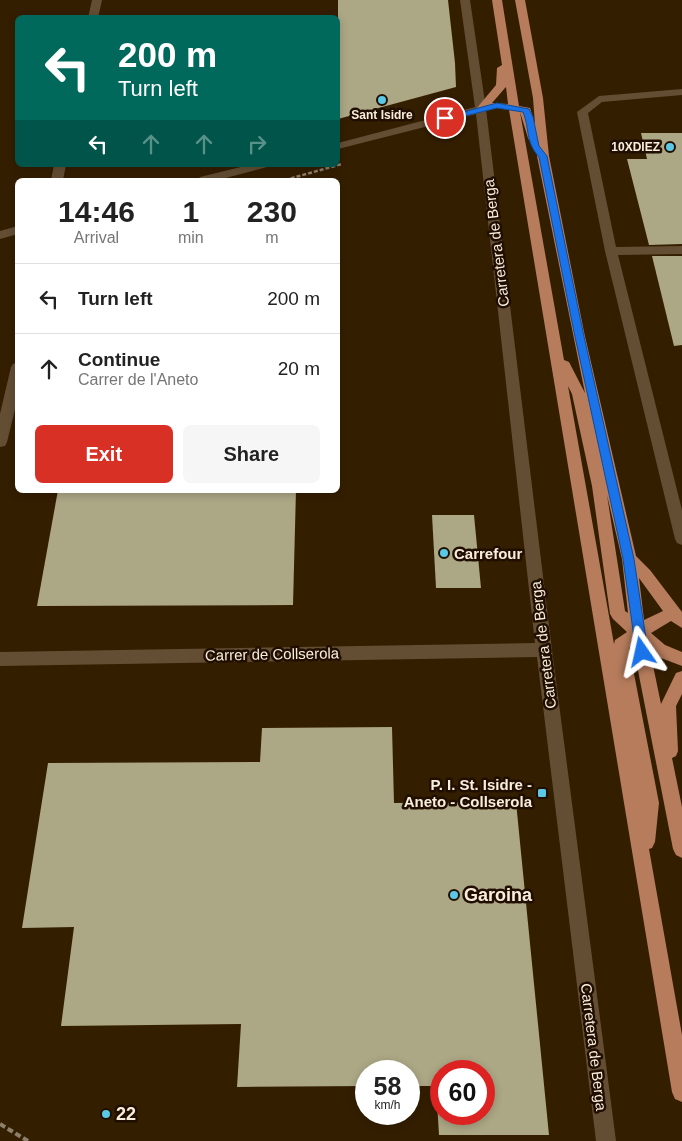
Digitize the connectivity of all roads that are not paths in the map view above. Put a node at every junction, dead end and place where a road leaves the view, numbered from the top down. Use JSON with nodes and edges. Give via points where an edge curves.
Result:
{"nodes":[{"id":1,"x":97,"y":0,"type":"edge"},
{"id":2,"x":465,"y":0,"type":"edge"},
{"id":3,"x":498,"y":0,"type":"edge"},
{"id":4,"x":520,"y":0,"type":"edge"},
{"id":5,"x":94,"y":15,"type":"edge"},
{"id":6,"x":503,"y":41,"type":"junction"},
{"id":7,"x":682,"y":92,"type":"edge"},
{"id":8,"x":515,"y":108,"type":"junction"},
{"id":9,"x":481,"y":109,"type":"junction"},
{"id":10,"x":340,"y":145,"type":"edge"},
{"id":11,"x":543,"y":156,"type":"junction"},
{"id":12,"x":255,"y":167,"type":"edge"},
{"id":13,"x":212,"y":178,"type":"edge"},
{"id":14,"x":15,"y":231,"type":"edge"},
{"id":15,"x":0,"y":235,"type":"edge"},
{"id":16,"x":682,"y":250,"type":"edge"},
{"id":17,"x":611,"y":251,"type":"junction"},
{"id":18,"x":557,"y":353,"type":"junction"},
{"id":19,"x":15,"y":380,"type":"edge"},
{"id":20,"x":0,"y":442,"type":"edge"},
{"id":21,"x":682,"y":539,"type":"edge"},
{"id":22,"x":629,"y":559,"type":"junction"},
{"id":23,"x":677,"y":617,"type":"edge"},
{"id":24,"x":638,"y":633,"type":"junction"},
{"id":25,"x":544,"y":650,"type":"junction"},
{"id":26,"x":0,"y":659,"type":"edge"},
{"id":27,"x":682,"y":659,"type":"edge"},
{"id":28,"x":682,"y":678,"type":"edge"},
{"id":29,"x":672,"y":798,"type":"junction"},
{"id":30,"x":682,"y":849,"type":"edge"},
{"id":31,"x":644,"y":863,"type":"junction"},
{"id":32,"x":682,"y":1092,"type":"edge"},
{"id":33,"x":606,"y":1141,"type":"edge"}],
"edges":[{"from":1,"to":5,"type":"street"},
{"from":2,"to":9,"type":"street","name":"Carretera de Berga"},
{"from":3,"to":6,"type":"main road"},
{"from":4,"to":11,"type":"main road","via":[[538,98]]},
{"from":6,"to":8,"type":"main road"},
{"from":6,"to":9,"type":"main road","via":[[501,86]]},
{"from":7,"to":17,"type":"street","via":[[599,99],[582,112]]},
{"from":8,"to":9,"type":"main road","via":[[497,105]]},
{"from":8,"to":11,"type":"main road","via":[[526,110],[534,146]]},
{"from":8,"to":18,"type":"main road"},
{"from":9,"to":10,"type":"street"},
{"from":9,"to":25,"type":"street","name":"Carretera de Berga"},
{"from":11,"to":22,"type":"main road","via":[[578,332]]},
{"from":12,"to":13,"type":"street"},
{"from":14,"to":15,"type":"street"},
{"from":16,"to":17,"type":"street"},
{"from":17,"to":21,"type":"street"},
{"from":18,"to":24,"type":"main road","via":[[579,394],[599,486],[618,614]]},
{"from":18,"to":31,"type":"main road"},
{"from":19,"to":20,"type":"street"},
{"from":22,"to":23,"type":"main road","via":[[645,574]]},
{"from":22,"to":24,"type":"main road"},
{"from":23,"to":24,"type":"main road","via":[[654,622]]},
{"from":24,"to":27,"type":"main road","via":[[659,650]]},
{"from":24,"to":29,"type":"main road"},
{"from":24,"to":31,"type":"main road","via":[[621,645],[650,803]]},
{"from":25,"to":26,"type":"street","name":"Carrer de Collserola"},
{"from":25,"to":33,"type":"street","name":"Carretera de Berga"},
{"from":28,"to":29,"type":"main road","via":[[668,706]]},
{"from":29,"to":30,"type":"main road"},
{"from":31,"to":32,"type":"main road"}]}
